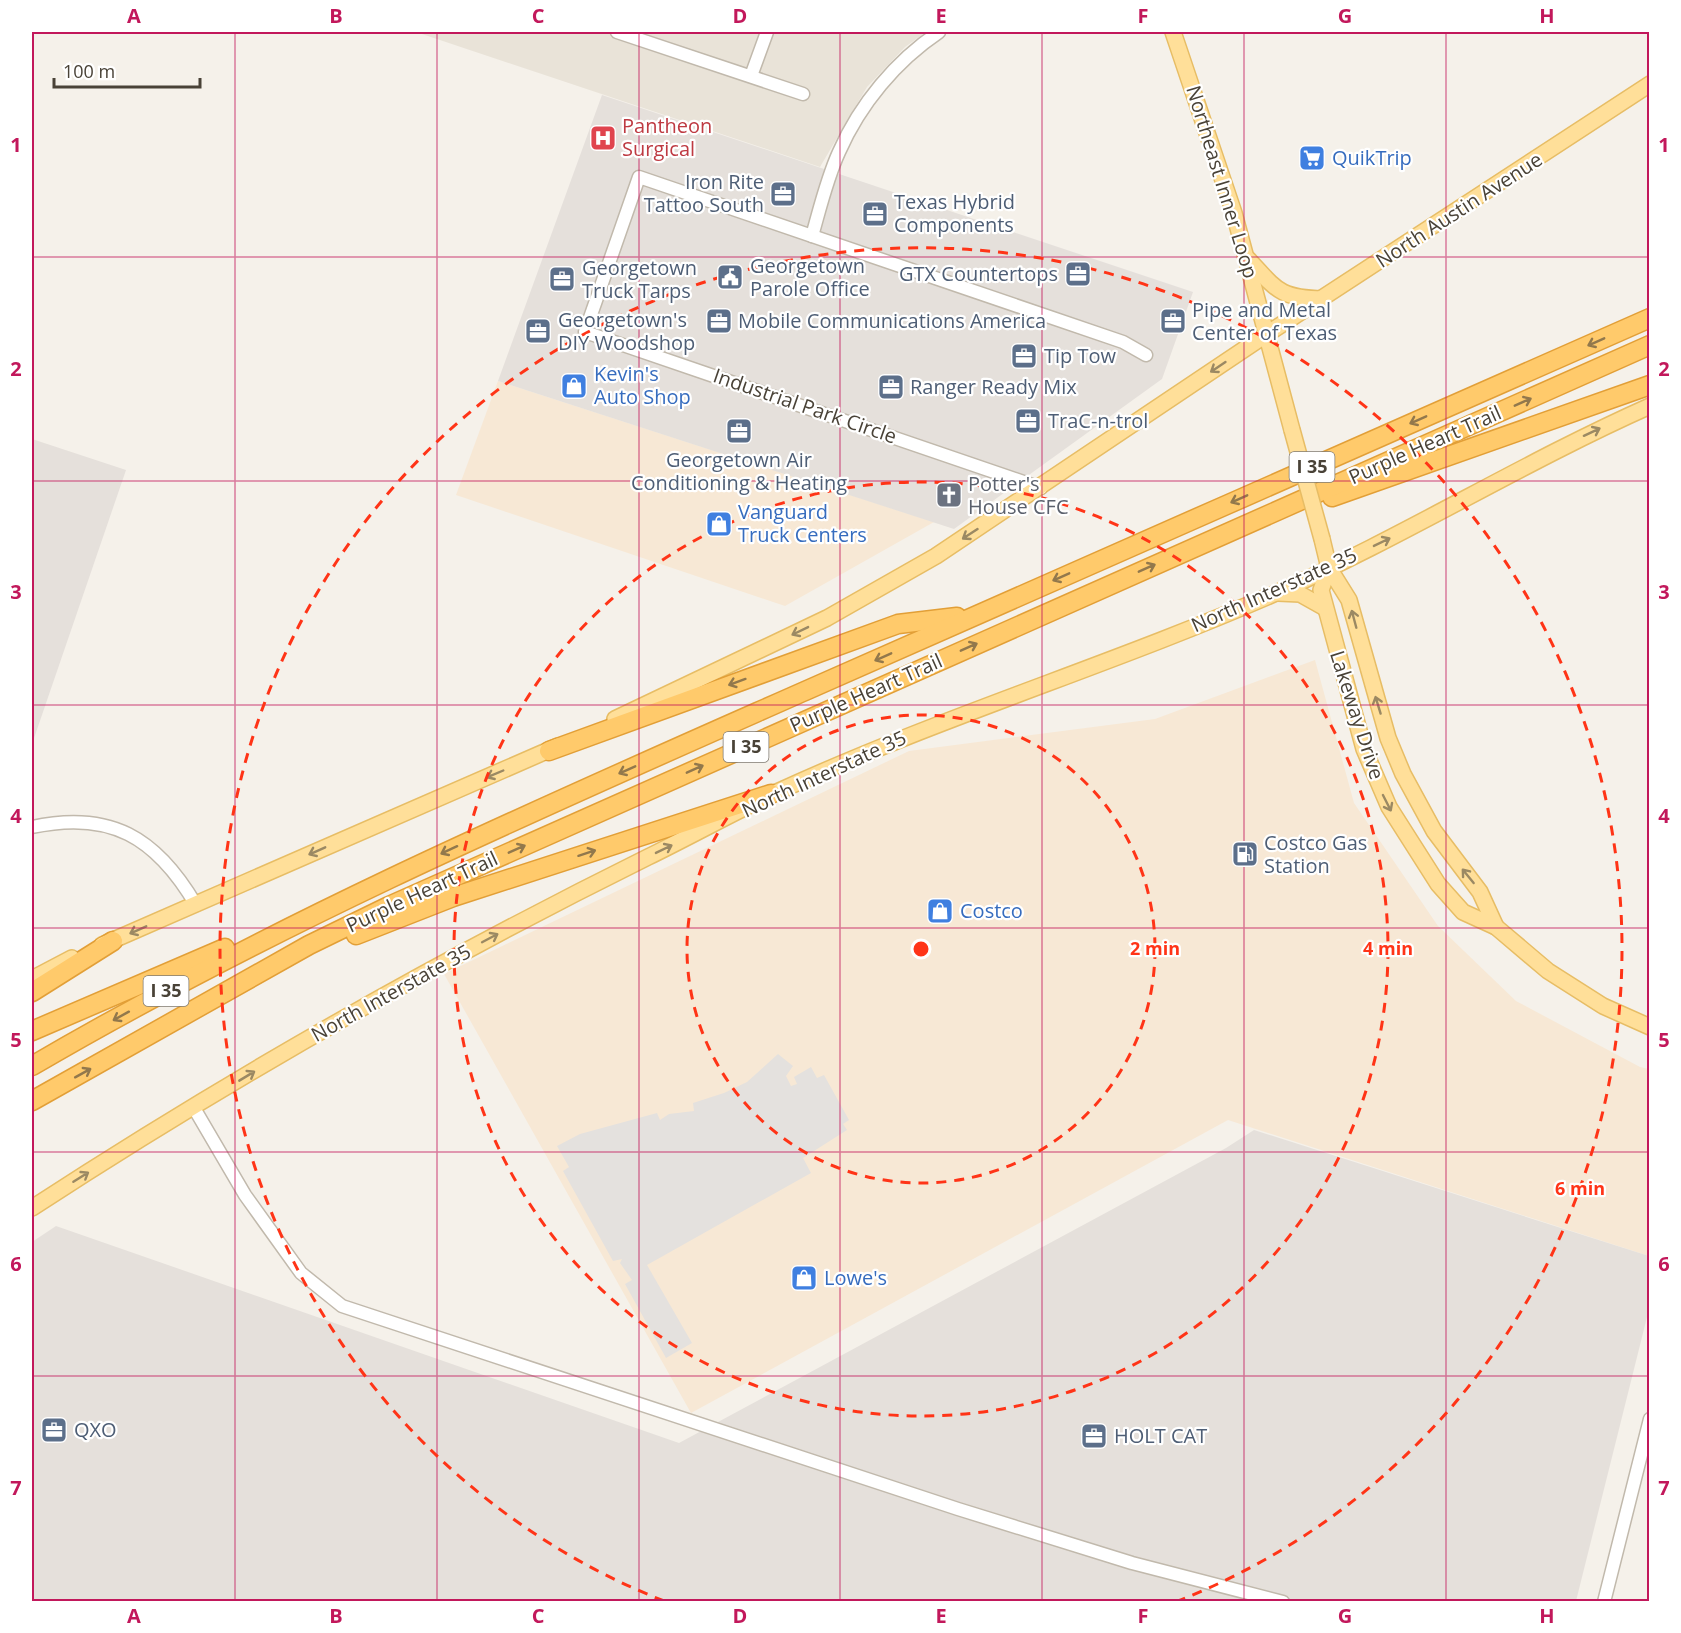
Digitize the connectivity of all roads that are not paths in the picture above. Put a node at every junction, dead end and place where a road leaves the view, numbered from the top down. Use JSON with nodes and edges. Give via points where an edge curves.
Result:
{"nodes":[{"id":1,"x":617,"y":32,"type":"edge"},
{"id":2,"x":767,"y":32,"type":"edge"},
{"id":3,"x":939,"y":32,"type":"edge"},
{"id":4,"x":1173,"y":32,"type":"edge"},
{"id":5,"x":653,"y":37,"type":"edge"},
{"id":6,"x":751,"y":76,"type":"junction"},
{"id":7,"x":1650,"y":84,"type":"edge"},
{"id":8,"x":803,"y":94,"type":"dead end"},
{"id":9,"x":812,"y":236,"type":"junction"},
{"id":10,"x":1246,"y":257,"type":"junction"},
{"id":11,"x":1323,"y":299,"type":"junction"},
{"id":12,"x":1650,"y":318,"type":"edge"},
{"id":13,"x":1267,"y":334,"type":"junction"},
{"id":14,"x":1650,"y":345,"type":"edge"},
{"id":15,"x":1146,"y":356,"type":"dead end"},
{"id":16,"x":1650,"y":385,"type":"edge"},
{"id":17,"x":1650,"y":406,"type":"edge"},
{"id":18,"x":1041,"y":488,"type":"junction"},
{"id":19,"x":1258,"y":519,"type":"junction"},
{"id":20,"x":1329,"y":568,"type":"junction"},
{"id":21,"x":1276,"y":593,"type":"junction"},
{"id":22,"x":1325,"y":608,"type":"junction"},
{"id":23,"x":974,"y":615,"type":"junction"},
{"id":24,"x":549,"y":751,"type":"junction"},
{"id":25,"x":771,"y":794,"type":"junction"},
{"id":26,"x":32,"y":827,"type":"edge"},
{"id":27,"x":196,"y":904,"type":"junction"},
{"id":28,"x":303,"y":920,"type":"junction"},
{"id":29,"x":1496,"y":927,"type":"junction"},
{"id":30,"x":113,"y":941,"type":"junction"},
{"id":31,"x":32,"y":979,"type":"edge"},
{"id":32,"x":239,"y":986,"type":"junction"},
{"id":33,"x":32,"y":992,"type":"edge"},
{"id":34,"x":1650,"y":1027,"type":"edge"},
{"id":35,"x":32,"y":1031,"type":"edge"},
{"id":36,"x":32,"y":1066,"type":"edge"},
{"id":37,"x":32,"y":1101,"type":"edge"},
{"id":38,"x":194,"y":1108,"type":"junction"},
{"id":39,"x":32,"y":1208,"type":"edge"},
{"id":40,"x":1650,"y":1419,"type":"edge"},
{"id":41,"x":1283,"y":1602,"type":"edge"},
{"id":42,"x":1604,"y":1602,"type":"edge"}],
"edges":[{"from":1,"to":5,"type":"street"},
{"from":2,"to":6,"type":"street"},
{"from":3,"to":9,"type":"street","via":[[894,69],[860,113],[838,153]]},
{"from":4,"to":10,"type":"main road","name":"Northeast Inner Loop"},
{"from":5,"to":6,"type":"street"},
{"from":6,"to":8,"type":"street"},
{"from":7,"to":11,"type":"main road","name":"North Austin Avenue"},
{"from":9,"to":15,"type":"street","name":"Industrial Park Circle","via":[[1123,342]]},
{"from":9,"to":18,"type":"street","name":"Industrial Park Circle","via":[[639,177],[585,332]]},
{"from":10,"to":11,"type":"main road","via":[[1284,295]]},
{"from":10,"to":13,"type":"main road","name":"Northeast Inner Loop"},
{"from":11,"to":13,"type":"main road","name":"North Austin Avenue"},
{"from":12,"to":23,"type":"highway","name":"Purple Heart Trail","number":"I 35","one_way":true},
{"from":13,"to":18,"type":"main road","one_way":true},
{"from":13,"to":20,"type":"main road","name":"Lakeway Drive","bridge":true},
{"from":19,"to":14,"type":"highway","name":"Purple Heart Trail","number":"I 35","one_way":true},
{"from":16,"to":19,"type":"highway","via":[[1339,495]]},
{"from":20,"to":17,"type":"main road","name":"North Interstate 35","one_way":true,"via":[[1585,434]]},
{"from":18,"to":24,"type":"main road","one_way":true,"via":[[936,556],[827,618]]},
{"from":32,"to":19,"type":"highway","name":"Purple Heart Trail","number":"I 35","one_way":true,"via":[[309,945],[389,906]]},
{"from":20,"to":21,"type":"main road","name":"North Interstate 35"},
{"from":20,"to":22,"type":"main road","name":"Lakeway Drive","via":[[1321,590]]},
{"from":29,"to":20,"type":"main road","name":"Lakeway Drive","one_way":true,"via":[[1480,892],[1434,831],[1403,774],[1388,738],[1349,600]]},
{"from":21,"to":22,"type":"main road","via":[[1300,594]]},
{"from":21,"to":25,"type":"main road","name":"North Interstate 35","via":[[1077,674],[909,734]]},
{"from":22,"to":29,"type":"main road","name":"Lakeway Drive","one_way":true,"via":[[1352,715],[1389,807],[1438,884],[1463,912]]},
{"from":23,"to":24,"type":"highway","one_way":true,"via":[[898,624]]},
{"from":23,"to":28,"type":"highway","name":"Purple Heart Trail","number":"I 35","one_way":true,"via":[[510,822]]},
{"from":24,"to":27,"type":"main road","one_way":true},
{"from":32,"to":25,"type":"highway","one_way":true,"via":[[453,897]]},
{"from":38,"to":25,"type":"main road","name":"North Interstate 35","one_way":true,"via":[[382,995]]},
{"from":26,"to":27,"type":"street","via":[[61,821],[119,828],[144,842],[165,862]]},
{"from":27,"to":30,"type":"main road","one_way":true},
{"from":28,"to":35,"type":"highway","via":[[218,951]]},
{"from":28,"to":36,"type":"highway","name":"Purple Heart Trail","number":"I 35","one_way":true,"via":[[159,994]]},
{"from":29,"to":34,"type":"main road","name":"Lakeway Drive","via":[[1565,983],[1602,1006]]},
{"from":30,"to":31,"type":"main road"},
{"from":30,"to":33,"type":"highway"},
{"from":37,"to":32,"type":"highway","name":"Purple Heart Trail","number":"I 35","one_way":true},
{"from":39,"to":38,"type":"main road","name":"North Interstate 35","one_way":true},
{"from":38,"to":41,"type":"street","via":[[245,1195],[301,1274],[342,1306],[969,1513],[1132,1563]]},
{"from":40,"to":42,"type":"street"}]}
